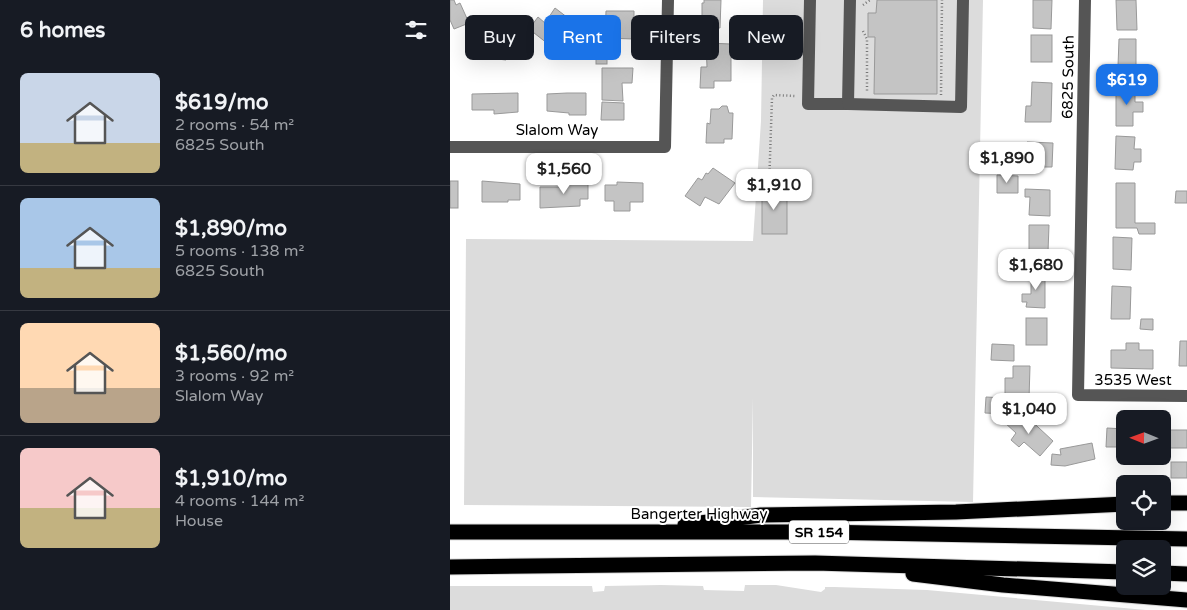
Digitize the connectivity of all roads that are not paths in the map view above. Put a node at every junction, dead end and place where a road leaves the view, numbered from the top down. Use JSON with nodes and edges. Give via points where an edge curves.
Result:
{"nodes":[{"id":1,"x":668,"y":0,"type":"edge"},
{"id":2,"x":810,"y":0,"type":"edge"},
{"id":3,"x":850,"y":0,"type":"edge"},
{"id":4,"x":963,"y":0,"type":"edge"},
{"id":5,"x":1085,"y":0,"type":"edge"},
{"id":6,"x":848,"y":104,"type":"junction"},
{"id":7,"x":450,"y":147,"type":"edge"},
{"id":8,"x":1078,"y":395,"type":"joint"},
{"id":9,"x":1187,"y":396,"type":"edge"},
{"id":10,"x":1187,"y":503,"type":"edge"},
{"id":11,"x":1116,"y":504,"type":"edge"},
{"id":12,"x":1171,"y":504,"type":"edge"},
{"id":13,"x":450,"y":532,"type":"edge"},
{"id":14,"x":656,"y":532,"type":"junction"},
{"id":15,"x":1187,"y":539,"type":"edge"},
{"id":16,"x":860,"y":564,"type":"junction"},
{"id":17,"x":450,"y":566,"type":"edge"},
{"id":18,"x":1116,"y":572,"type":"edge"},
{"id":19,"x":1171,"y":573,"type":"edge"},
{"id":20,"x":1187,"y":574,"type":"edge"},
{"id":21,"x":1187,"y":600,"type":"edge"}],
"edges":[{"from":1,"to":7,"type":"street","name":"Slalom Way","via":[[665,147]]},
{"from":2,"to":6,"type":"street","via":[[808,104]]},
{"from":3,"to":6,"type":"street"},
{"from":4,"to":6,"type":"street","via":[[961,107]]},
{"from":5,"to":8,"type":"street","name":"6825 South"},
{"from":8,"to":9,"type":"street","name":"3535 West"},
{"from":10,"to":12,"type":"highway"},
{"from":11,"to":14,"type":"highway","via":[[956,512],[761,515],[704,521]]},
{"from":13,"to":14,"type":"highway","name":"Bangerter Highway","number":"SR 154"},
{"from":14,"to":15,"type":"highway","name":"Bangerter Highway","number":"SR 154"},
{"from":16,"to":17,"type":"highway","number":"SR 154"},
{"from":16,"to":18,"type":"highway","number":"SR 154"},
{"from":16,"to":21,"type":"highway","via":[[1003,585]]},
{"from":19,"to":20,"type":"highway"}]}
